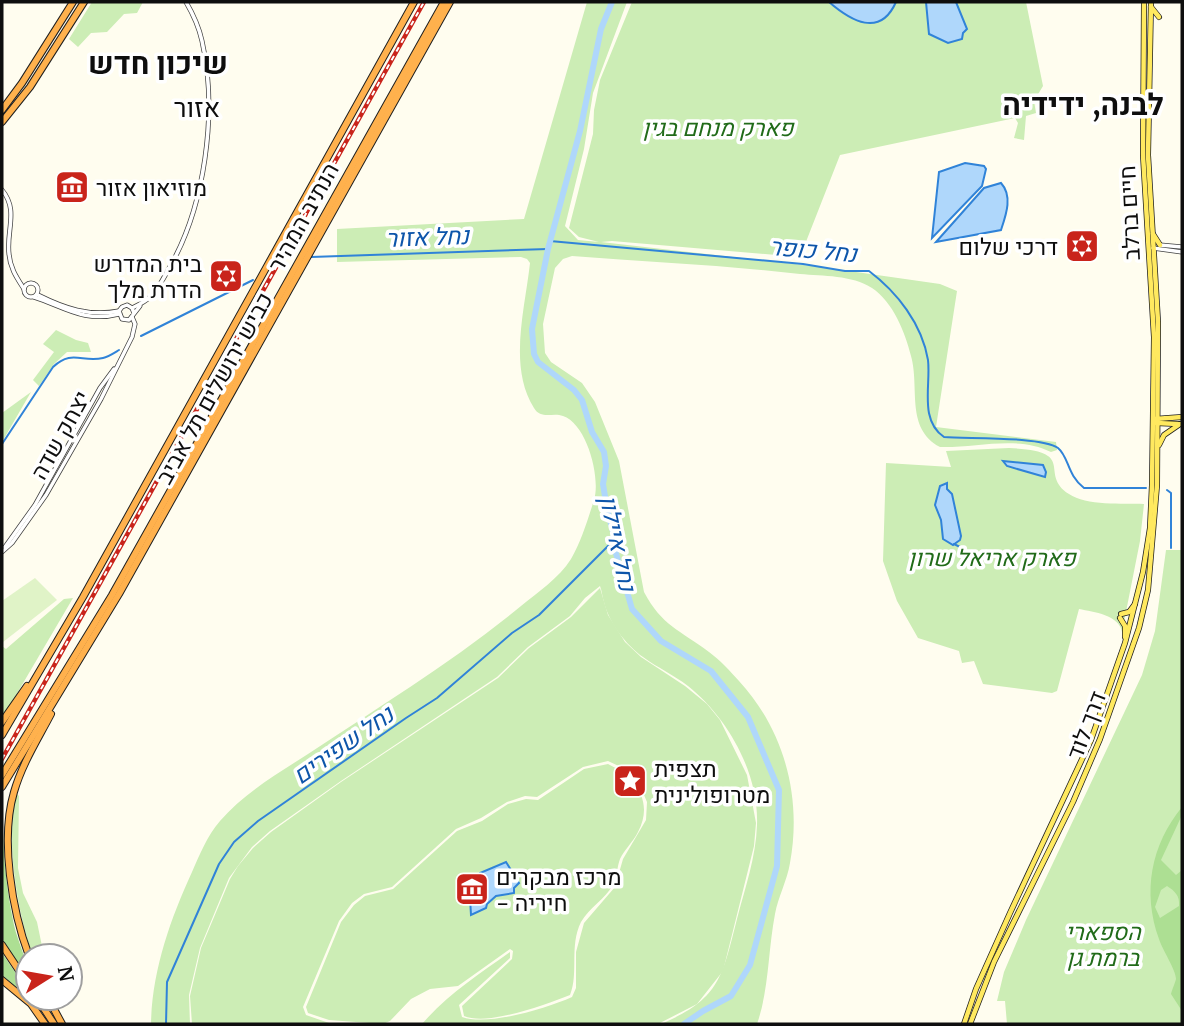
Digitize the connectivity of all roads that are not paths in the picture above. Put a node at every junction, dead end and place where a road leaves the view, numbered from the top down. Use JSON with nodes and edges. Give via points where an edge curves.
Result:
{"nodes":[{"id":1,"x":73,"y":2,"type":"edge"},
{"id":2,"x":84,"y":2,"type":"edge"},
{"id":3,"x":186,"y":2,"type":"edge"},
{"id":4,"x":414,"y":2,"type":"edge"},
{"id":5,"x":444,"y":2,"type":"edge"},
{"id":6,"x":450,"y":2,"type":"edge"},
{"id":7,"x":1144,"y":2,"type":"edge"},
{"id":8,"x":1151,"y":4,"type":"edge"},
{"id":9,"x":1159,"y":18,"type":"dead end"},
{"id":10,"x":2,"y":110,"type":"edge"},
{"id":11,"x":2,"y":122,"type":"edge"},
{"id":12,"x":2,"y":191,"type":"edge"},
{"id":13,"x":1152,"y":232,"type":"junction"},
{"id":14,"x":1151,"y":246,"type":"junction"},
{"id":15,"x":1160,"y":247,"type":"junction"},
{"id":16,"x":1182,"y":249,"type":"edge"},
{"id":17,"x":1153,"y":259,"type":"junction"},
{"id":18,"x":25,"y":287,"type":"junction"},
{"id":19,"x":36,"y":296,"type":"junction"},
{"id":20,"x":119,"y":313,"type":"junction"},
{"id":21,"x":132,"y":315,"type":"junction"},
{"id":22,"x":1157,"y":404,"type":"junction"},
{"id":23,"x":1182,"y":417,"type":"edge"},
{"id":24,"x":1168,"y":418,"type":"junction"},
{"id":25,"x":1155,"y":421,"type":"junction"},
{"id":26,"x":1181,"y":424,"type":"edge"},
{"id":27,"x":1157,"y":452,"type":"junction"},
{"id":28,"x":2,"y":552,"type":"edge"},
{"id":29,"x":1137,"y":600,"type":"junction"},
{"id":30,"x":1125,"y":643,"type":"junction"},
{"id":31,"x":52,"y":650,"type":"junction"},
{"id":32,"x":83,"y":655,"type":"junction"},
{"id":33,"x":2,"y":722,"type":"edge"},
{"id":34,"x":2,"y":735,"type":"edge"},
{"id":35,"x":2,"y":775,"type":"edge"},
{"id":36,"x":2,"y":787,"type":"edge"},
{"id":37,"x":26,"y":942,"type":"edge"},
{"id":38,"x":2,"y":945,"type":"edge"},
{"id":39,"x":14,"y":963,"type":"edge"},
{"id":40,"x":2,"y":980,"type":"edge"},
{"id":41,"x":45,"y":1024,"type":"edge"},
{"id":42,"x":964,"y":1024,"type":"edge"},
{"id":43,"x":970,"y":1024,"type":"edge"}],
"edges":[{"from":1,"to":10,"type":"highway"},
{"from":2,"to":11,"type":"highway"},
{"from":3,"to":21,"type":"street","via":[[205,62],[208,113],[204,161],[183,242],[160,284]]},
{"from":4,"to":31,"type":"highway","name":"כביש ירושלים תל אביב"},
{"from":5,"to":35,"type":"highway","name":"הנתיב המהיר","via":[[112,595]]},
{"from":6,"to":32,"type":"highway","name":"כביש ירושלים תל אביב"},
{"from":7,"to":14,"type":"main road","name":"חיים ברלב","via":[[1143,152]]},
{"from":8,"to":9,"type":"main road"},
{"from":8,"to":13,"type":"main road","name":"חיים ברלב","via":[[1148,155]]},
{"from":12,"to":18,"type":"street","via":[[12,214],[8,252]]},
{"from":13,"to":14,"type":"main road","name":"חיים ברלב"},
{"from":13,"to":15,"type":"main road"},
{"from":14,"to":15,"type":"street"},
{"from":14,"to":17,"type":"main road","name":"חיים ברלב"},
{"from":14,"to":25,"type":"main road","name":"חיים ברלב"},
{"from":15,"to":16,"type":"street"},
{"from":15,"to":17,"type":"main road"},
{"from":17,"to":22,"type":"main road","name":"חיים ברלב"},
{"from":18,"to":19,"type":"street","via":[[27,296]]},
{"from":18,"to":19,"type":"street","via":[[35,284]]},
{"from":19,"to":20,"type":"street","via":[[73,310]]},
{"from":20,"to":21,"type":"street","via":[[122,319]]},
{"from":20,"to":21,"type":"street","via":[[124,306]]},
{"from":21,"to":28,"type":"street","name":"יצחק שדה","via":[[132,337],[106,388],[46,495]]},
{"from":22,"to":24,"type":"main road"},
{"from":22,"to":25,"type":"main road","name":"חיים ברלב"},
{"from":23,"to":24,"type":"main road"},
{"from":24,"to":25,"type":"main road"},
{"from":25,"to":26,"type":"main road"},
{"from":25,"to":27,"type":"main road","name":"דרך לוד"},
{"from":25,"to":29,"type":"main road","name":"דרך לוד","via":[[1150,528]]},
{"from":26,"to":27,"type":"main road","via":[[1164,435]]},
{"from":27,"to":43,"type":"main road","name":"דרך לוד","via":[[1152,562],[1139,628],[1091,761],[994,962]]},
{"from":29,"to":30,"type":"main road","name":"דרך לוד"},
{"from":29,"to":30,"type":"main road","via":[[1121,616]]},
{"from":30,"to":42,"type":"main road","name":"דרך לוד","via":[[1083,761],[1007,919]]},
{"from":31,"to":33,"type":"highway"},
{"from":31,"to":34,"type":"highway","name":"כביש ירושלים תל אביב"},
{"from":32,"to":36,"type":"highway","name":"כביש ירושלים תל אביב"},
{"from":32,"to":37,"type":"highway","via":[[13,792],[8,833],[11,882]]},
{"from":38,"to":39,"type":"highway"},
{"from":40,"to":41,"type":"highway","via":[[31,1004]]}]}
